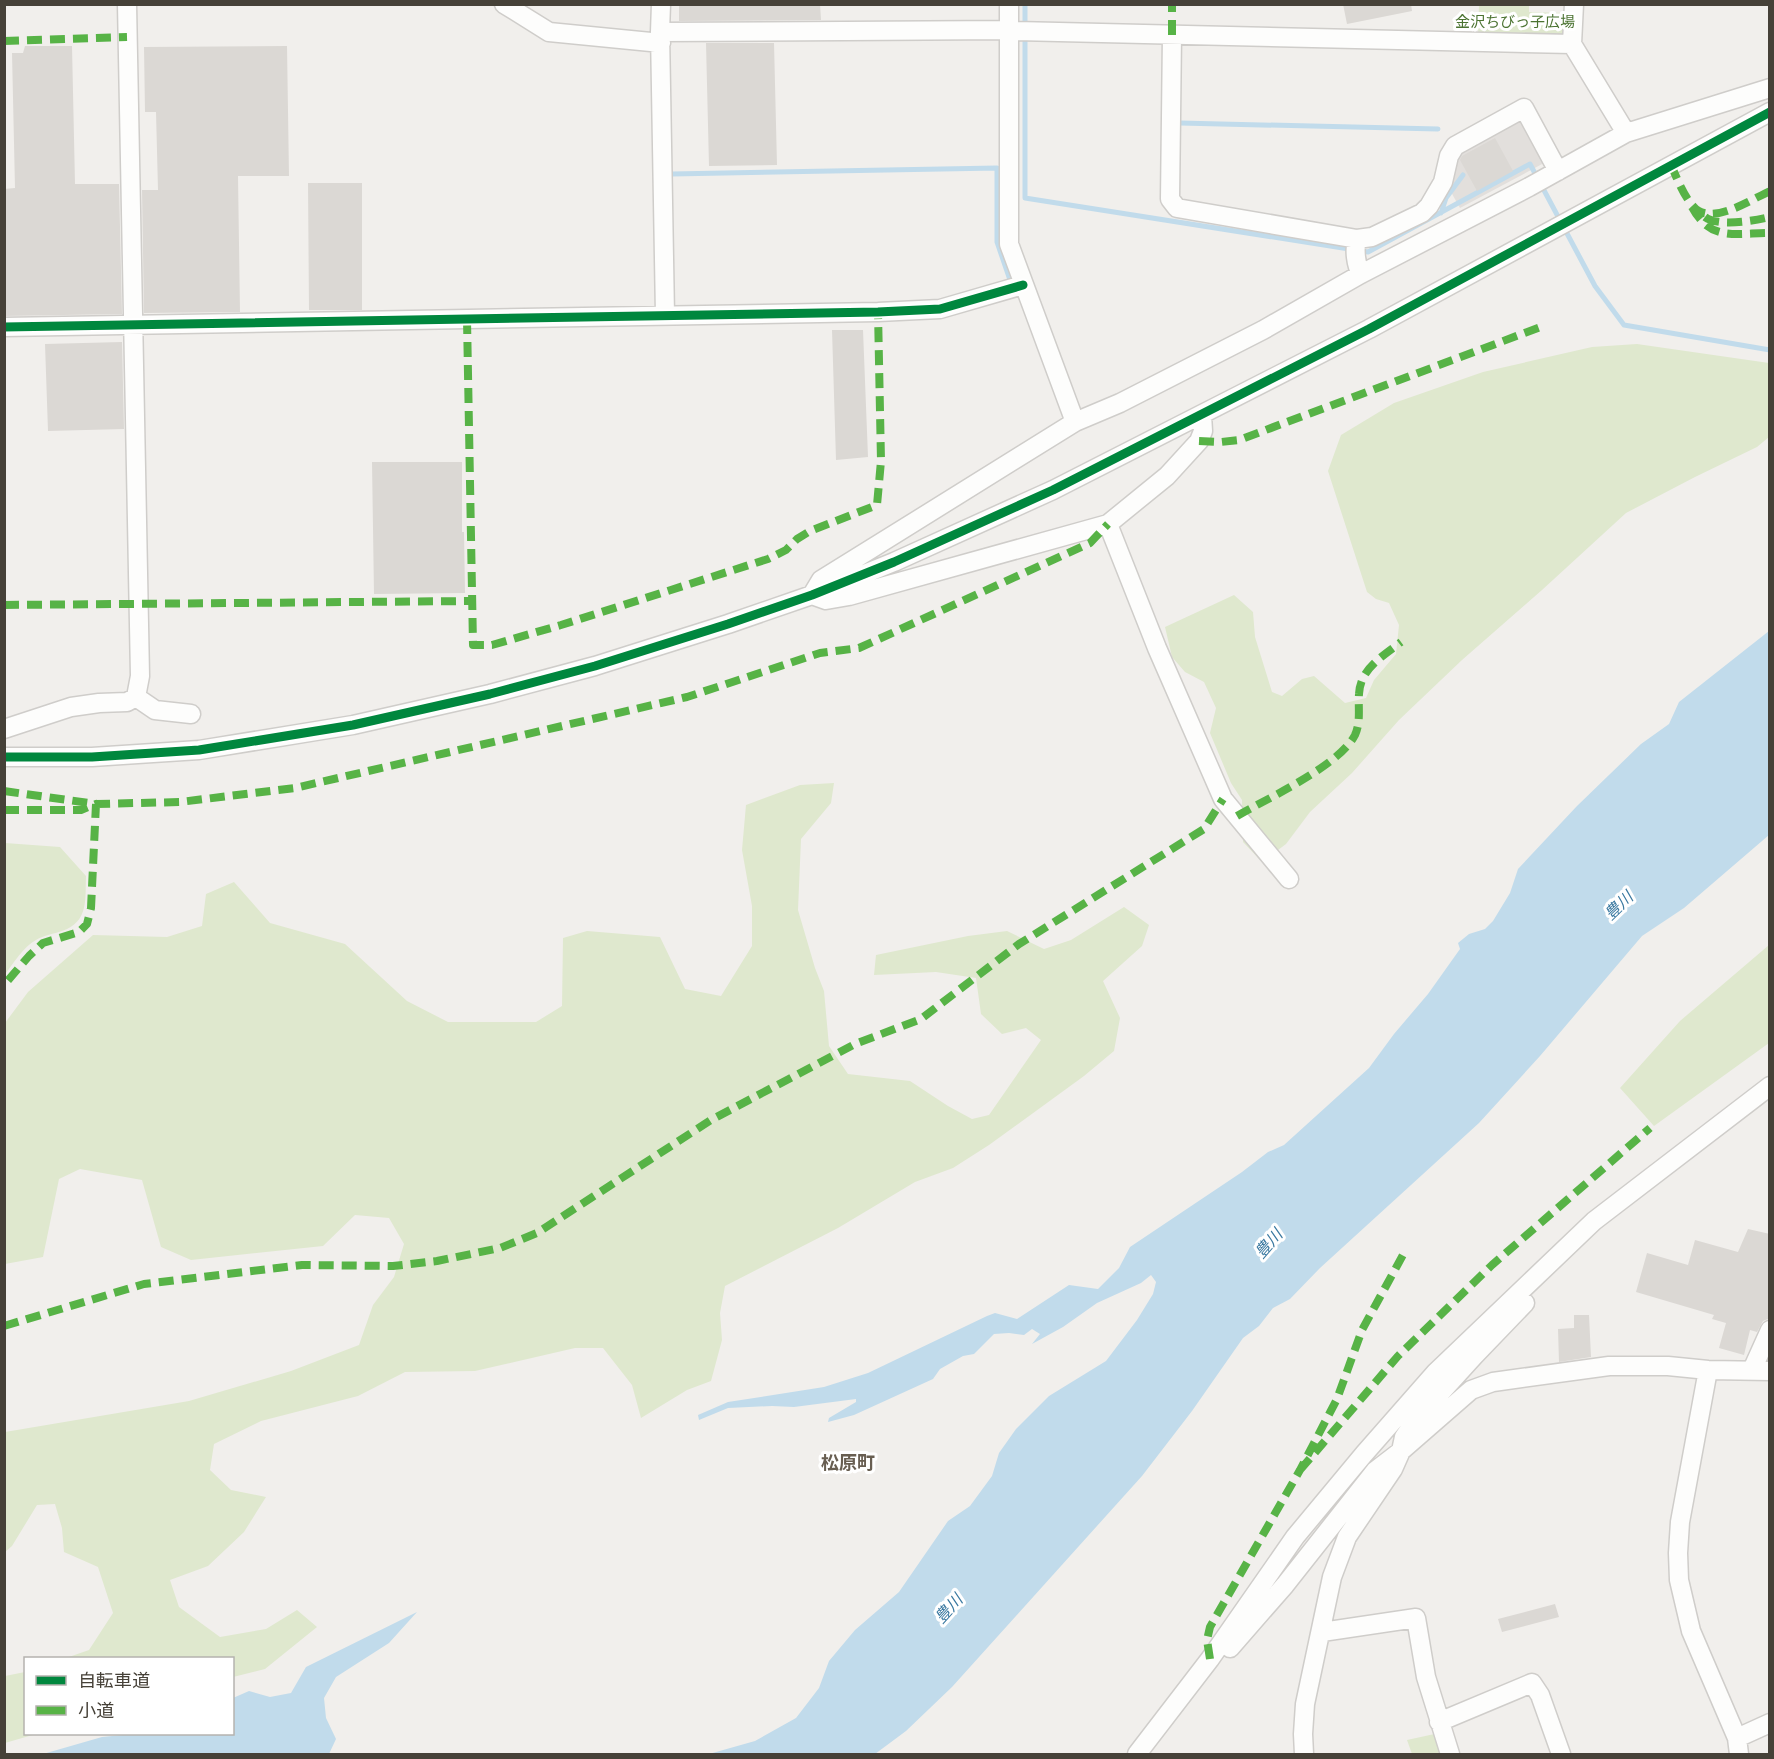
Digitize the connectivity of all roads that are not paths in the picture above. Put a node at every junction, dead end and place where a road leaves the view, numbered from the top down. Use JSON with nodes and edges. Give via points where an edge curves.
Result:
{"nodes":[{"id":1,"x":127,"y":4,"type":"edge"},
{"id":2,"x":504,"y":4,"type":"edge"},
{"id":3,"x":661,"y":4,"type":"edge"},
{"id":4,"x":1009,"y":4,"type":"edge"},
{"id":5,"x":1574,"y":4,"type":"edge"},
{"id":6,"x":1018,"y":31,"type":"junction"},
{"id":7,"x":1172,"y":35,"type":"junction"},
{"id":8,"x":660,"y":38,"type":"junction"},
{"id":9,"x":1572,"y":44,"type":"junction"},
{"id":10,"x":1770,"y":88,"type":"edge"},
{"id":11,"x":1770,"y":112,"type":"edge"},
{"id":12,"x":1626,"y":133,"type":"junction"},
{"id":13,"x":1554,"y":174,"type":"junction"},
{"id":14,"x":1356,"y":242,"type":"junction"},
{"id":15,"x":1359,"y":271,"type":"junction"},
{"id":16,"x":1023,"y":285,"type":"junction"},
{"id":17,"x":665,"y":315,"type":"junction"},
{"id":18,"x":133,"y":324,"type":"junction"},
{"id":19,"x":4,"y":327,"type":"edge"},
{"id":20,"x":1202,"y":415,"type":"junction"},
{"id":21,"x":1075,"y":422,"type":"junction"},
{"id":22,"x":1108,"y":524,"type":"junction"},
{"id":23,"x":812,"y":595,"type":"junction"},
{"id":24,"x":136,"y":697,"type":"junction"},
{"id":25,"x":191,"y":714,"type":"dead end"},
{"id":26,"x":4,"y":729,"type":"edge"},
{"id":27,"x":4,"y":757,"type":"edge"},
{"id":28,"x":1290,"y":879,"type":"dead end"},
{"id":29,"x":1770,"y":1086,"type":"edge"},
{"id":30,"x":1547,"y":1266,"type":"junction"},
{"id":31,"x":1770,"y":1330,"type":"edge"},
{"id":32,"x":1708,"y":1370,"type":"junction"},
{"id":33,"x":1761,"y":1371,"type":"edge"},
{"id":34,"x":1401,"y":1451,"type":"junction"},
{"id":35,"x":1322,"y":1632,"type":"junction"},
{"id":36,"x":1210,"y":1659,"type":"junction"},
{"id":37,"x":1439,"y":1722,"type":"junction"},
{"id":38,"x":1770,"y":1723,"type":"edge"},
{"id":39,"x":1738,"y":1746,"type":"edge"},
{"id":40,"x":1137,"y":1755,"type":"edge"},
{"id":41,"x":1304,"y":1755,"type":"edge"},
{"id":42,"x":1450,"y":1755,"type":"edge"},
{"id":43,"x":1561,"y":1755,"type":"edge"}],
"edges":[{"from":1,"to":18,"type":"street"},
{"from":2,"to":8,"type":"street","via":[[549,32]]},
{"from":3,"to":8,"type":"street"},
{"from":4,"to":6,"type":"street"},
{"from":5,"to":9,"type":"street"},
{"from":6,"to":7,"type":"street"},
{"from":6,"to":8,"type":"street"},
{"from":6,"to":16,"type":"street","via":[[1009,244]]},
{"from":7,"to":9,"type":"street"},
{"from":7,"to":14,"type":"street","via":[[1170,199],[1177,207]]},
{"from":8,"to":17,"type":"street"},
{"from":9,"to":12,"type":"street"},
{"from":10,"to":12,"type":"street"},
{"from":11,"to":20,"type":"street"},
{"from":12,"to":13,"type":"street"},
{"from":13,"to":14,"type":"street","via":[[1524,108],[1455,146],[1443,182],[1422,213]]},
{"from":13,"to":15,"type":"street"},
{"from":14,"to":15,"type":"street"},
{"from":15,"to":21,"type":"street","via":[[1263,330]]},
{"from":16,"to":17,"type":"street","via":[[940,309]]},
{"from":16,"to":21,"type":"street"},
{"from":17,"to":18,"type":"street"},
{"from":18,"to":19,"type":"street"},
{"from":18,"to":24,"type":"street","via":[[140,676]]},
{"from":20,"to":22,"type":"street","via":[[1199,441],[1167,476]]},
{"from":20,"to":23,"type":"street","via":[[1053,490]]},
{"from":21,"to":23,"type":"street","via":[[821,580]]},
{"from":22,"to":23,"type":"street","via":[[849,596],[826,600]]},
{"from":22,"to":28,"type":"street","via":[[1223,799]]},
{"from":23,"to":27,"type":"street","via":[[595,666],[353,725],[199,750],[92,757]]},
{"from":24,"to":25,"type":"street","via":[[156,710]]},
{"from":24,"to":26,"type":"street","via":[[127,702],[71,707]]},
{"from":29,"to":30,"type":"street","via":[[1594,1221]]},
{"from":30,"to":34,"type":"street","via":[[1544,1280],[1532,1296],[1416,1421],[1404,1437]]},
{"from":30,"to":36,"type":"street","via":[[1436,1372],[1364,1454],[1295,1537]]},
{"from":31,"to":33,"type":"street"},
{"from":32,"to":33,"type":"street"},
{"from":32,"to":34,"type":"street","via":[[1610,1366],[1493,1382],[1471,1390]]},
{"from":32,"to":39,"type":"street","via":[[1680,1522],[1679,1580],[1690,1630]]},
{"from":34,"to":35,"type":"street","via":[[1347,1537],[1332,1577]]},
{"from":34,"to":36,"type":"street","via":[[1374,1471],[1229,1650]]},
{"from":35,"to":37,"type":"street","via":[[1416,1618]]},
{"from":35,"to":41,"type":"street","via":[[1305,1704]]},
{"from":36,"to":40,"type":"street"},
{"from":37,"to":42,"type":"street"},
{"from":37,"to":43,"type":"street","via":[[1532,1683]]},
{"from":38,"to":39,"type":"street"}]}
